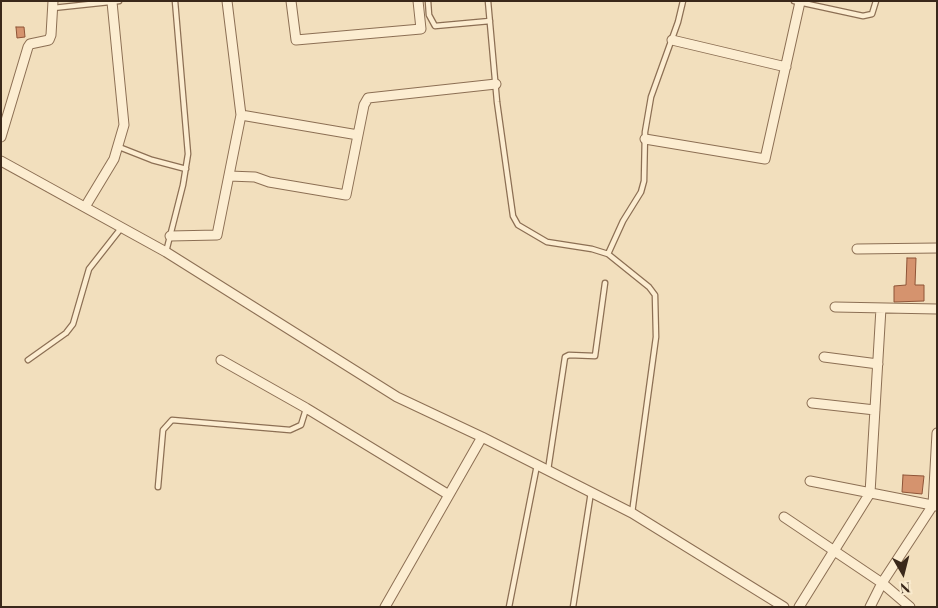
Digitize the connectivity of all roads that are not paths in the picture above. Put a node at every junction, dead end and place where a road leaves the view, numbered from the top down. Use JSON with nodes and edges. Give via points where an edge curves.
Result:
{"nodes":[{"id":1,"x":175,"y":1,"type":"edge"},
{"id":2,"x":226,"y":1,"type":"edge"},
{"id":3,"x":291,"y":1,"type":"edge"},
{"id":4,"x":418,"y":1,"type":"edge"},
{"id":5,"x":428,"y":1,"type":"edge"},
{"id":6,"x":488,"y":1,"type":"edge"},
{"id":7,"x":683,"y":1,"type":"edge"},
{"id":8,"x":876,"y":1,"type":"edge"},
{"id":9,"x":116,"y":2,"type":"edge"},
{"id":10,"x":798,"y":2,"type":"edge"},
{"id":11,"x":53,"y":5,"type":"edge"},
{"id":12,"x":490,"y":21,"type":"junction"},
{"id":13,"x":672,"y":40,"type":"junction"},
{"id":14,"x":786,"y":67,"type":"junction"},
{"id":15,"x":496,"y":84,"type":"junction"},
{"id":16,"x":241,"y":115,"type":"junction"},
{"id":17,"x":358,"y":135,"type":"junction"},
{"id":18,"x":1,"y":137,"type":"edge"},
{"id":19,"x":645,"y":139,"type":"junction"},
{"id":20,"x":119,"y":147,"type":"junction"},
{"id":21,"x":1,"y":161,"type":"edge"},
{"id":22,"x":186,"y":169,"type":"junction"},
{"id":23,"x":229,"y":176,"type":"junction"},
{"id":24,"x":85,"y":207,"type":"junction"},
{"id":25,"x":122,"y":227,"type":"junction"},
{"id":26,"x":170,"y":236,"type":"junction"},
{"id":27,"x":937,"y":248,"type":"edge"},
{"id":28,"x":857,"y":249,"type":"dead end"},
{"id":29,"x":166,"y":252,"type":"junction"},
{"id":30,"x":608,"y":254,"type":"junction"},
{"id":31,"x":605,"y":283,"type":"dead end"},
{"id":32,"x":835,"y":307,"type":"dead end"},
{"id":33,"x":881,"y":308,"type":"junction"},
{"id":34,"x":937,"y":309,"type":"edge"},
{"id":35,"x":824,"y":357,"type":"dead end"},
{"id":36,"x":28,"y":360,"type":"dead end"},
{"id":37,"x":221,"y":360,"type":"dead end"},
{"id":38,"x":878,"y":364,"type":"junction"},
{"id":39,"x":812,"y":404,"type":"dead end"},
{"id":40,"x":306,"y":408,"type":"junction"},
{"id":41,"x":875,"y":410,"type":"junction"},
{"id":42,"x":937,"y":434,"type":"edge"},
{"id":43,"x":482,"y":437,"type":"junction"},
{"id":44,"x":538,"y":465,"type":"junction"},
{"id":45,"x":548,"y":470,"type":"junction"},
{"id":46,"x":810,"y":481,"type":"dead end"},
{"id":47,"x":158,"y":487,"type":"dead end"},
{"id":48,"x":591,"y":492,"type":"junction"},
{"id":49,"x":870,"y":493,"type":"junction"},
{"id":50,"x":449,"y":495,"type":"junction"},
{"id":51,"x":935,"y":505,"type":"edge"},
{"id":52,"x":632,"y":513,"type":"junction"},
{"id":53,"x":784,"y":517,"type":"dead end"},
{"id":54,"x":834,"y":550,"type":"junction"},
{"id":55,"x":882,"y":583,"type":"junction"},
{"id":56,"x":385,"y":607,"type":"edge"},
{"id":57,"x":509,"y":607,"type":"edge"},
{"id":58,"x":574,"y":607,"type":"edge"},
{"id":59,"x":784,"y":607,"type":"edge"},
{"id":60,"x":799,"y":607,"type":"edge"},
{"id":61,"x":870,"y":607,"type":"edge"},
{"id":62,"x":910,"y":607,"type":"edge"}],
"edges":[{"from":1,"to":22,"type":"lane","via":[[188,154]]},
{"from":2,"to":16,"type":"street"},
{"from":3,"to":4,"type":"street","via":[[296,40],[421,29]]},
{"from":5,"to":12,"type":"lane","via":[[429,14],[435,26]]},
{"from":6,"to":12,"type":"lane"},
{"from":7,"to":13,"type":"lane"},
{"from":8,"to":10,"type":"lane","via":[[872,14],[863,16]]},
{"from":9,"to":11,"type":"lane"},
{"from":9,"to":20,"type":"street","via":[[124,125]]},
{"from":10,"to":14,"type":"street"},
{"from":11,"to":18,"type":"street","via":[[49,40],[28,47]]},
{"from":12,"to":15,"type":"lane"},
{"from":13,"to":14,"type":"street"},
{"from":13,"to":19,"type":"lane","via":[[651,97]]},
{"from":14,"to":19,"type":"street","via":[[765,159]]},
{"from":15,"to":17,"type":"street","via":[[368,98]]},
{"from":15,"to":30,"type":"lane","via":[[514,216],[518,225],[547,242]]},
{"from":16,"to":17,"type":"street"},
{"from":16,"to":23,"type":"street"},
{"from":17,"to":23,"type":"street","via":[[346,195],[255,177]]},
{"from":19,"to":30,"type":"lane","via":[[641,192]]},
{"from":20,"to":22,"type":"lane"},
{"from":20,"to":24,"type":"street"},
{"from":21,"to":24,"type":"street"},
{"from":22,"to":26,"type":"lane"},
{"from":23,"to":26,"type":"street","via":[[217,235]]},
{"from":24,"to":25,"type":"street"},
{"from":25,"to":29,"type":"street"},
{"from":25,"to":36,"type":"lane","via":[[89,269],[73,324],[66,333]]},
{"from":26,"to":29,"type":"lane"},
{"from":27,"to":28,"type":"street"},
{"from":29,"to":43,"type":"street","via":[[397,397]]},
{"from":30,"to":52,"type":"lane","via":[[649,287],[655,295],[656,304],[656,337]]},
{"from":31,"to":45,"type":"lane","via":[[595,356],[565,357]]},
{"from":32,"to":33,"type":"street"},
{"from":33,"to":34,"type":"street"},
{"from":33,"to":38,"type":"street"},
{"from":35,"to":38,"type":"street"},
{"from":37,"to":40,"type":"street"},
{"from":38,"to":41,"type":"street"},
{"from":39,"to":41,"type":"street"},
{"from":40,"to":47,"type":"lane","via":[[301,424],[290,430],[172,420],[163,430]]},
{"from":40,"to":50,"type":"street"},
{"from":41,"to":49,"type":"street"},
{"from":42,"to":51,"type":"street"},
{"from":43,"to":44,"type":"street"},
{"from":43,"to":50,"type":"street"},
{"from":44,"to":45,"type":"street"},
{"from":44,"to":57,"type":"lane"},
{"from":45,"to":48,"type":"street"},
{"from":46,"to":49,"type":"street"},
{"from":48,"to":52,"type":"street"},
{"from":48,"to":58,"type":"lane"},
{"from":49,"to":51,"type":"street"},
{"from":49,"to":54,"type":"street"},
{"from":50,"to":56,"type":"street"},
{"from":51,"to":55,"type":"street"},
{"from":52,"to":59,"type":"street"},
{"from":53,"to":54,"type":"street"},
{"from":54,"to":55,"type":"street"},
{"from":54,"to":60,"type":"street"},
{"from":55,"to":61,"type":"street"},
{"from":55,"to":62,"type":"street"}]}
